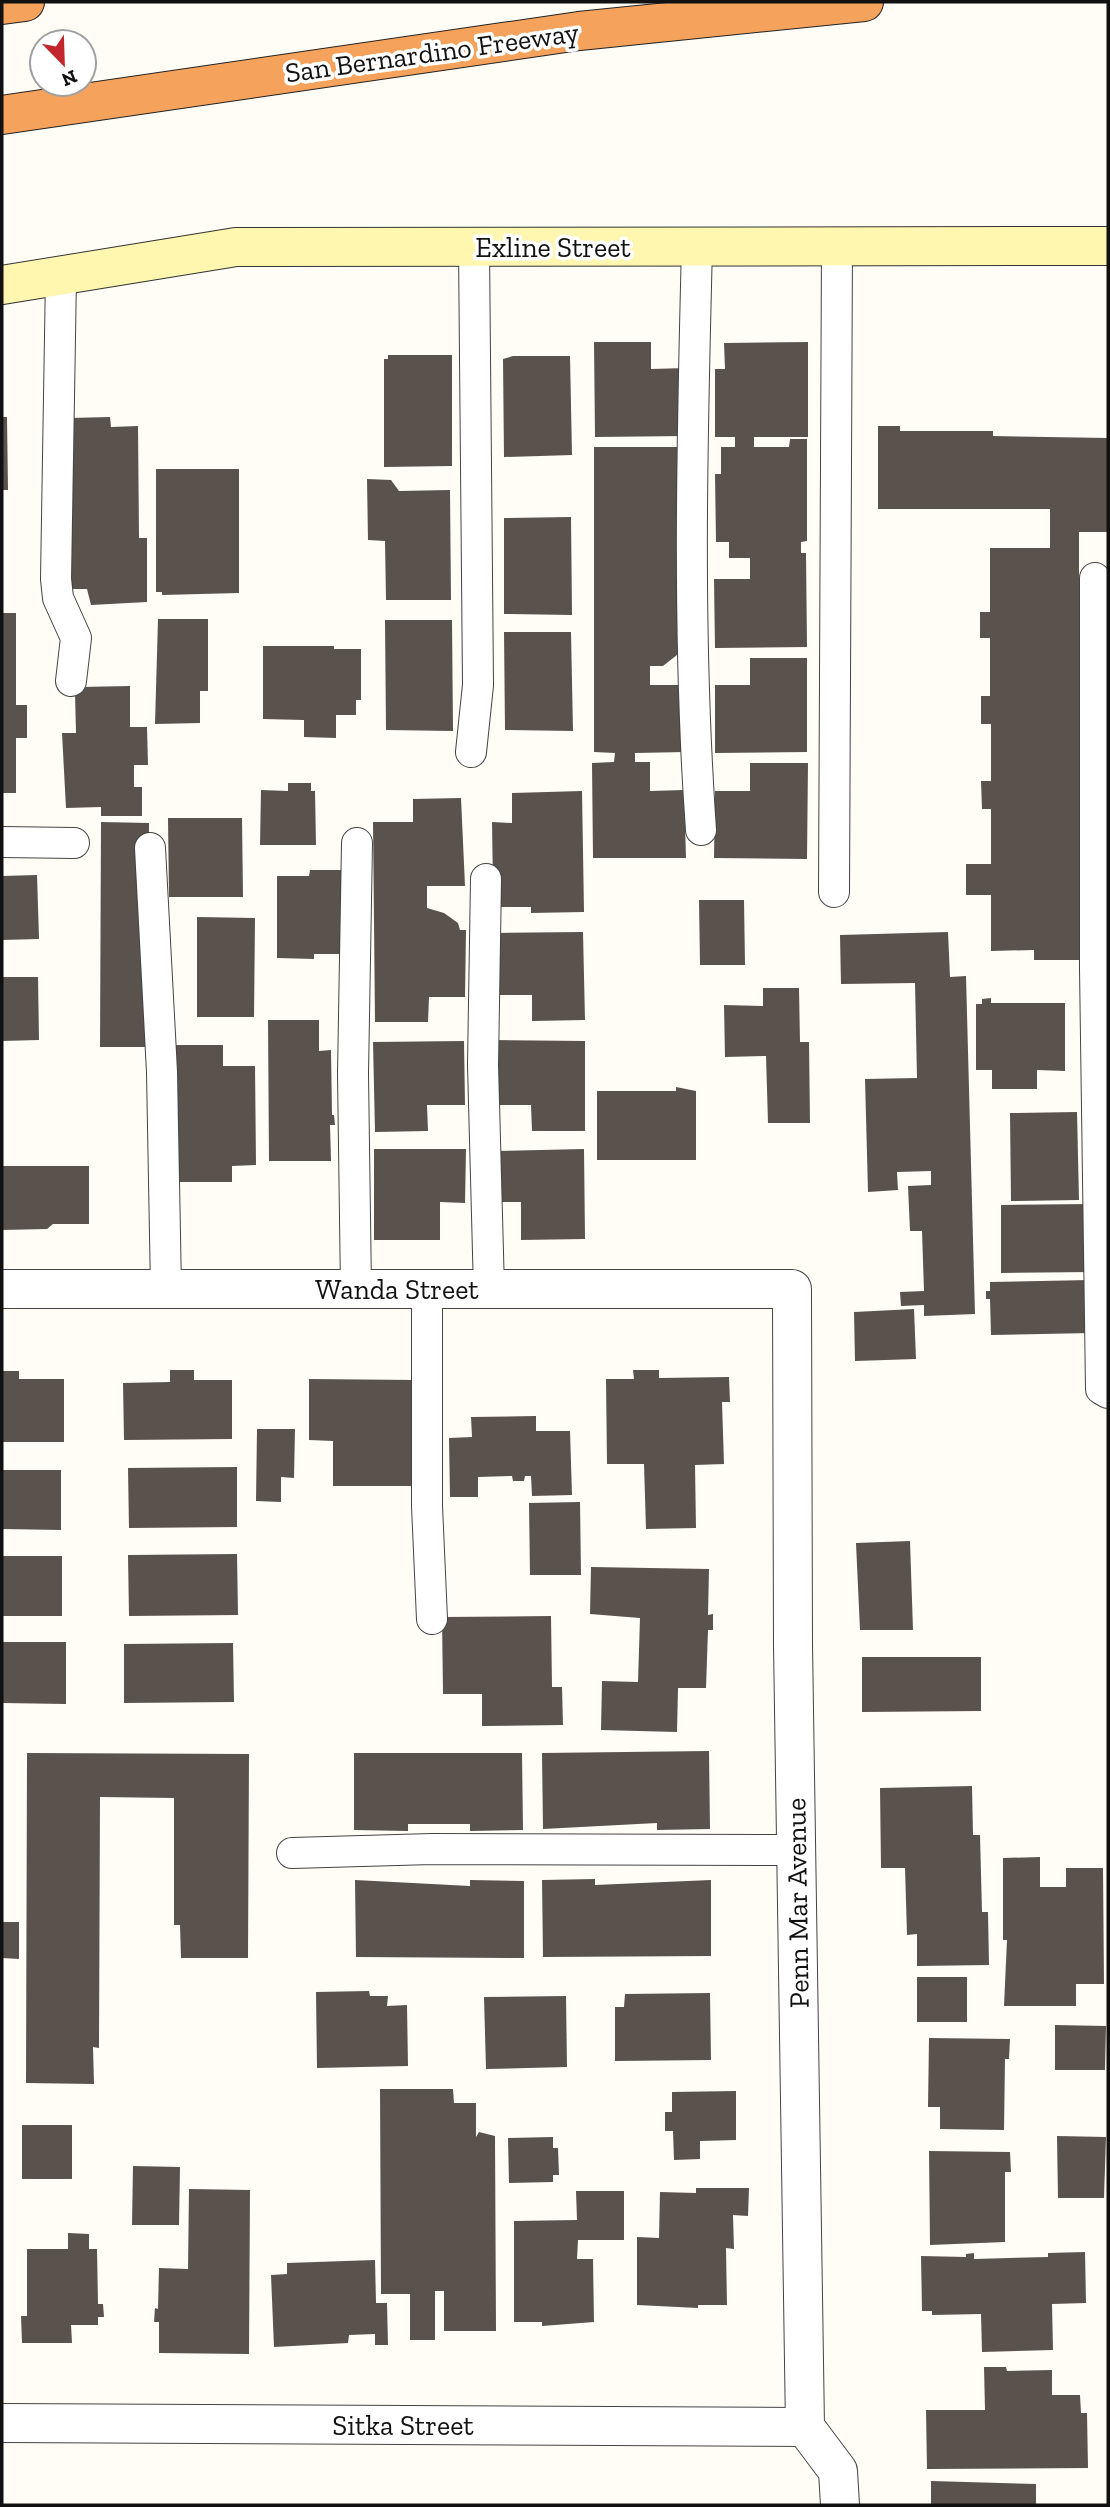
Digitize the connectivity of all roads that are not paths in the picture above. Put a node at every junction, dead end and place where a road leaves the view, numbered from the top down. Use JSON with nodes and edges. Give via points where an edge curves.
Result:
{"nodes":[{"id":1,"x":24,"y":2,"type":"edge"},
{"id":2,"x":864,"y":2,"type":"edge"},
{"id":3,"x":2,"y":5,"type":"edge"},
{"id":4,"x":2,"y":115,"type":"edge"},
{"id":5,"x":698,"y":246,"type":"junction"},
{"id":6,"x":837,"y":246,"type":"junction"},
{"id":7,"x":1108,"y":246,"type":"edge"},
{"id":8,"x":474,"y":247,"type":"junction"},
{"id":9,"x":61,"y":276,"type":"junction"},
{"id":10,"x":2,"y":285,"type":"edge"},
{"id":11,"x":1095,"y":578,"type":"dead end"},
{"id":12,"x":71,"y":681,"type":"dead end"},
{"id":13,"x":471,"y":752,"type":"dead end"},
{"id":14,"x":701,"y":830,"type":"dead end"},
{"id":15,"x":2,"y":842,"type":"edge"},
{"id":16,"x":74,"y":843,"type":"dead end"},
{"id":17,"x":356,"y":843,"type":"dead end"},
{"id":18,"x":150,"y":848,"type":"dead end"},
{"id":19,"x":485,"y":879,"type":"dead end"},
{"id":20,"x":834,"y":892,"type":"dead end"},
{"id":21,"x":1102,"y":967,"type":"edge"},
{"id":22,"x":2,"y":1289,"type":"edge"},
{"id":23,"x":166,"y":1289,"type":"junction"},
{"id":24,"x":356,"y":1289,"type":"junction"},
{"id":25,"x":427,"y":1289,"type":"junction"},
{"id":26,"x":792,"y":1289,"type":"joint"},
{"id":27,"x":489,"y":1290,"type":"junction"},
{"id":28,"x":1108,"y":1393,"type":"edge"},
{"id":29,"x":432,"y":1619,"type":"dead end"},
{"id":30,"x":796,"y":1850,"type":"junction"},
{"id":31,"x":292,"y":1853,"type":"dead end"},
{"id":32,"x":2,"y":2423,"type":"edge"},
{"id":33,"x":805,"y":2427,"type":"junction"},
{"id":34,"x":840,"y":2505,"type":"edge"}],
"edges":[{"from":1,"to":3,"type":"highway"},
{"from":2,"to":4,"type":"highway","name":"San Bernardino Freeway","via":[[579,30]]},
{"from":5,"to":6,"type":"street","name":"Exline Street"},
{"from":5,"to":8,"type":"street","name":"Exline Street"},
{"from":5,"to":14,"type":"lane","via":[[691,491],[693,730]]},
{"from":6,"to":7,"type":"street","name":"Exline Street"},
{"from":6,"to":20,"type":"lane"},
{"from":8,"to":9,"type":"street","name":"Exline Street","via":[[236,247]]},
{"from":8,"to":13,"type":"lane","via":[[478,685]]},
{"from":9,"to":10,"type":"street","name":"Exline Street"},
{"from":9,"to":12,"type":"lane","via":[[56,579],[58,598],[76,638]]},
{"from":11,"to":21,"type":"lane"},
{"from":15,"to":16,"type":"lane"},
{"from":17,"to":24,"type":"lane"},
{"from":18,"to":23,"type":"lane","via":[[162,1072]]},
{"from":19,"to":27,"type":"lane","via":[[483,1065]]},
{"from":21,"to":28,"type":"lane","via":[[1101,1389]]},
{"from":22,"to":23,"type":"street","name":"Wanda Street"},
{"from":23,"to":24,"type":"street","name":"Wanda Street"},
{"from":24,"to":25,"type":"street","name":"Wanda Street"},
{"from":25,"to":27,"type":"street","name":"Wanda Street"},
{"from":25,"to":29,"type":"lane"},
{"from":26,"to":27,"type":"street","name":"Wanda Street"},
{"from":26,"to":30,"type":"street","name":"Penn Mar Avenue"},
{"from":30,"to":31,"type":"lane"},
{"from":30,"to":33,"type":"street","name":"Penn Mar Avenue"},
{"from":32,"to":33,"type":"street","name":"Sitka Street"},
{"from":33,"to":34,"type":"street","via":[[838,2471]]}]}
